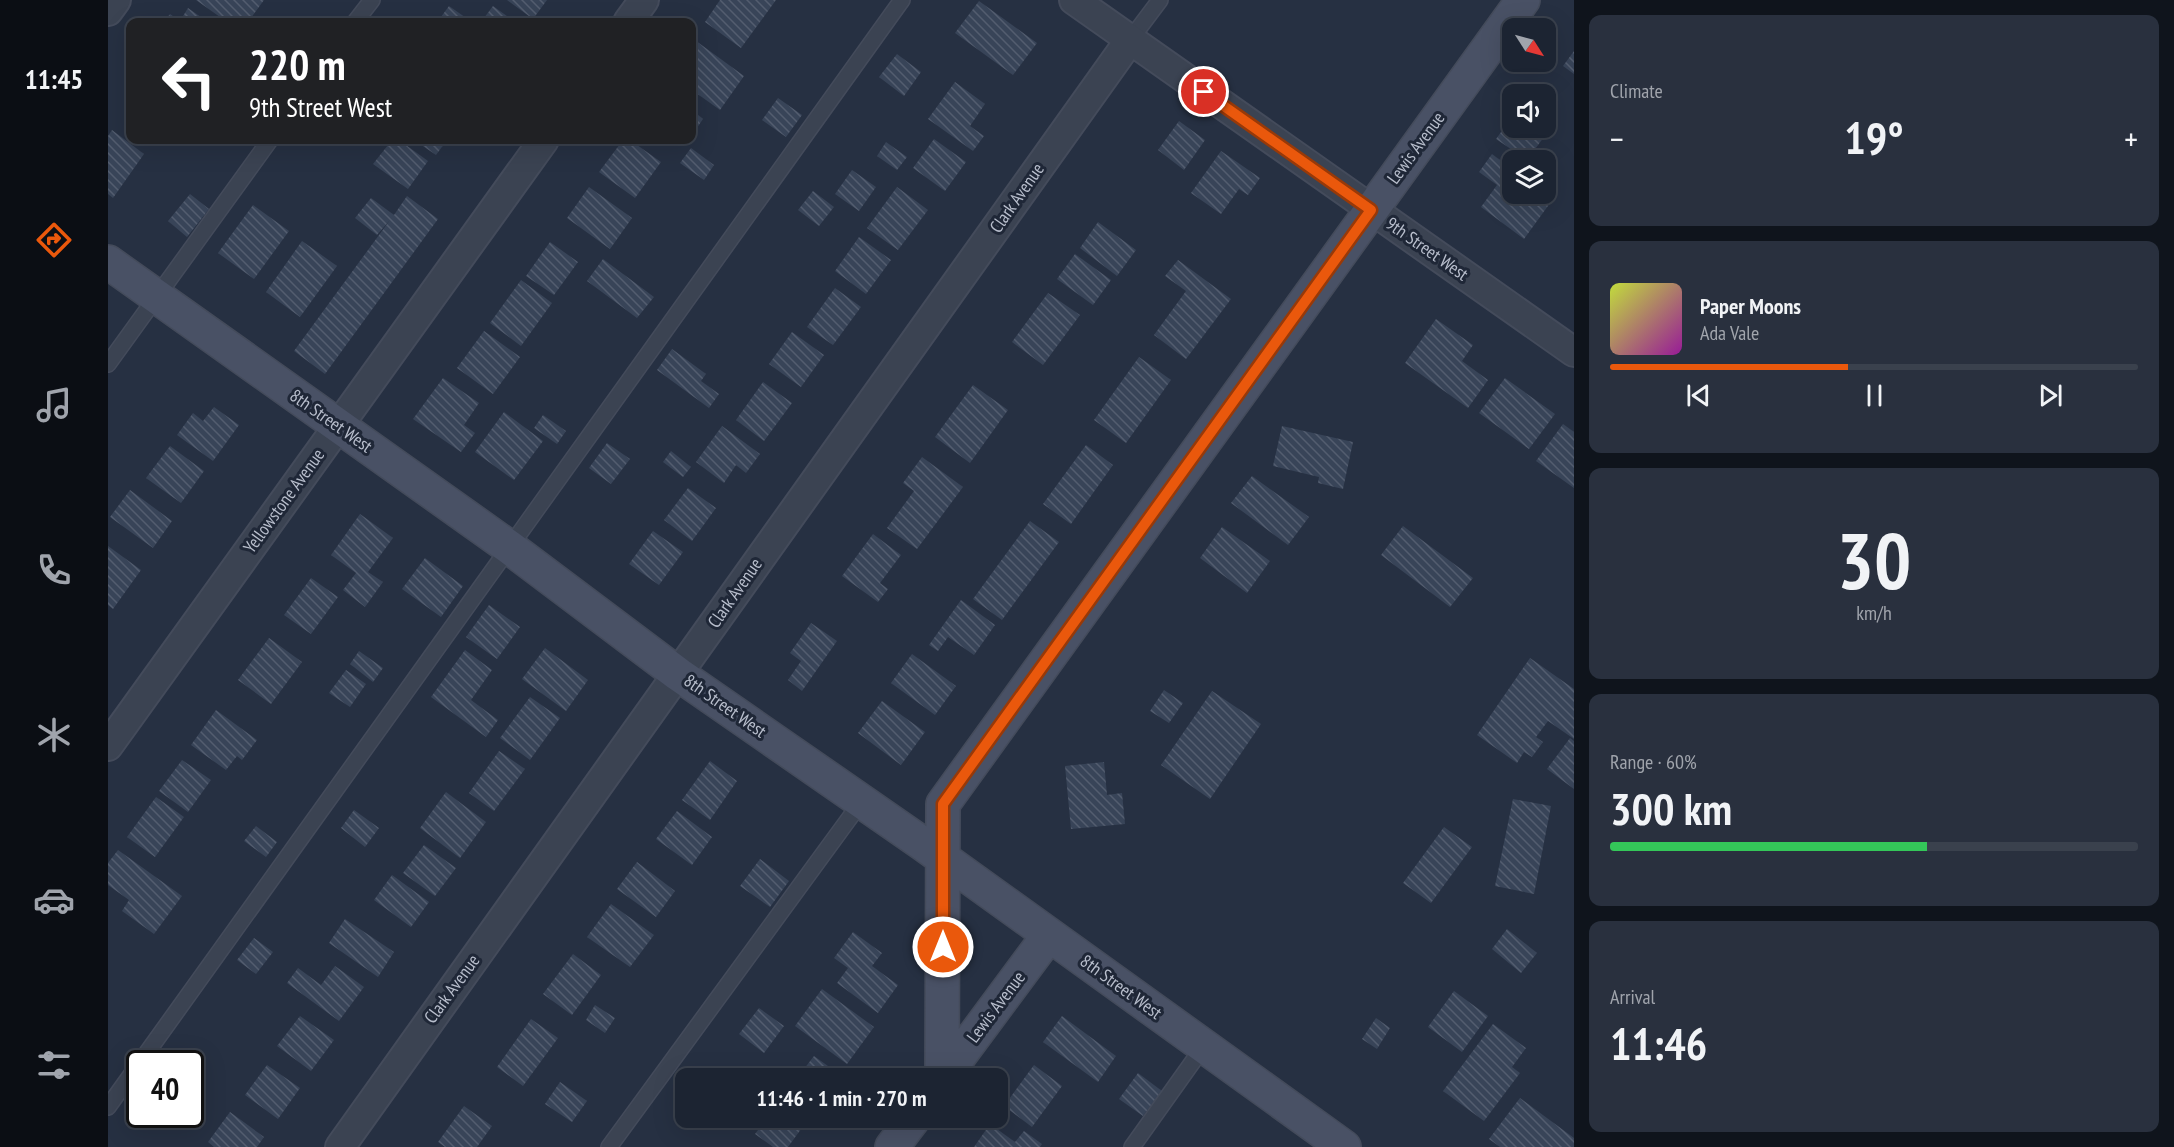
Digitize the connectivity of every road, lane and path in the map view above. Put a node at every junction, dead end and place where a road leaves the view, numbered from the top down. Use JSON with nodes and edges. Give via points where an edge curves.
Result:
{"nodes":[{"id":1,"x":116,"y":0,"type":"edge"},
{"id":2,"x":372,"y":0,"type":"edge"},
{"id":3,"x":644,"y":0,"type":"edge"},
{"id":4,"x":902,"y":0,"type":"edge"},
{"id":5,"x":1074,"y":0,"type":"edge"},
{"id":6,"x":1160,"y":0,"type":"edge"},
{"id":7,"x":1523,"y":0,"type":"edge"},
{"id":8,"x":108,"y":11,"type":"edge"},
{"id":9,"x":358,"y":18,"type":"edge"},
{"id":10,"x":631,"y":18,"type":"edge"},
{"id":11,"x":1130,"y":39,"type":"junction"},
{"id":12,"x":267,"y":144,"type":"edge"},
{"id":13,"x":541,"y":144,"type":"edge"},
{"id":14,"x":1371,"y":210,"type":"junction"},
{"id":15,"x":108,"y":262,"type":"edge"},
{"id":16,"x":156,"y":297,"type":"junction"},
{"id":17,"x":1574,"y":352,"type":"edge"},
{"id":18,"x":108,"y":364,"type":"edge"},
{"id":19,"x":338,"y":426,"type":"junction"},
{"id":20,"x":509,"y":547,"type":"junction"},
{"id":21,"x":678,"y":674,"type":"junction"},
{"id":22,"x":108,"y":746,"type":"edge"},
{"id":23,"x":862,"y":801,"type":"junction"},
{"id":24,"x":944,"y":859,"type":"junction"},
{"id":25,"x":1049,"y":935,"type":"junction"},
{"id":26,"x":1204,"y":1046,"type":"junction"},
{"id":27,"x":943,"y":1068,"type":"edge"},
{"id":28,"x":950,"y":1068,"type":"edge"},
{"id":29,"x":108,"y":1107,"type":"edge"},
{"id":30,"x":906,"y":1128,"type":"edge"},
{"id":31,"x":340,"y":1147,"type":"edge"},
{"id":32,"x":609,"y":1147,"type":"edge"},
{"id":33,"x":892,"y":1147,"type":"edge"},
{"id":34,"x":1132,"y":1147,"type":"edge"},
{"id":35,"x":1344,"y":1147,"type":"edge"}],
"edges":[{"from":1,"to":8,"type":"street"},
{"from":2,"to":9,"type":"lane"},
{"from":3,"to":10,"type":"street"},
{"from":4,"to":20,"type":"lane"},
{"from":5,"to":11,"type":"street","name":"9th Street West"},
{"from":6,"to":11,"type":"lane"},
{"from":7,"to":14,"type":"street","name":"Lewis Avenue"},
{"from":11,"to":14,"type":"street","name":"9th Street West"},
{"from":11,"to":21,"type":"street","name":"Clark Avenue"},
{"from":12,"to":16,"type":"lane"},
{"from":13,"to":19,"type":"street","name":"Yellowstone Avenue"},
{"from":14,"to":17,"type":"street","name":"9th Street West"},
{"from":14,"to":24,"type":"street","name":"Lewis Avenue","via":[[943,804]]},
{"from":15,"to":16,"type":"street","name":"8th Street West"},
{"from":16,"to":18,"type":"lane"},
{"from":16,"to":19,"type":"street","name":"8th Street West"},
{"from":19,"to":20,"type":"street","name":"8th Street West"},
{"from":19,"to":22,"type":"street","name":"Yellowstone Avenue"},
{"from":20,"to":21,"type":"street","name":"8th Street West"},
{"from":20,"to":29,"type":"lane"},
{"from":21,"to":23,"type":"street","name":"8th Street West"},
{"from":21,"to":31,"type":"street","name":"Clark Avenue"},
{"from":23,"to":24,"type":"street","name":"8th Street West"},
{"from":23,"to":32,"type":"lane"},
{"from":24,"to":25,"type":"street","name":"8th Street West"},
{"from":24,"to":27,"type":"street","name":"Lewis Avenue"},
{"from":25,"to":26,"type":"street","name":"8th Street West"},
{"from":25,"to":28,"type":"street","name":"Lewis Avenue"},
{"from":26,"to":34,"type":"lane"},
{"from":26,"to":35,"type":"street","name":"8th Street West"},
{"from":30,"to":33,"type":"street"}]}
